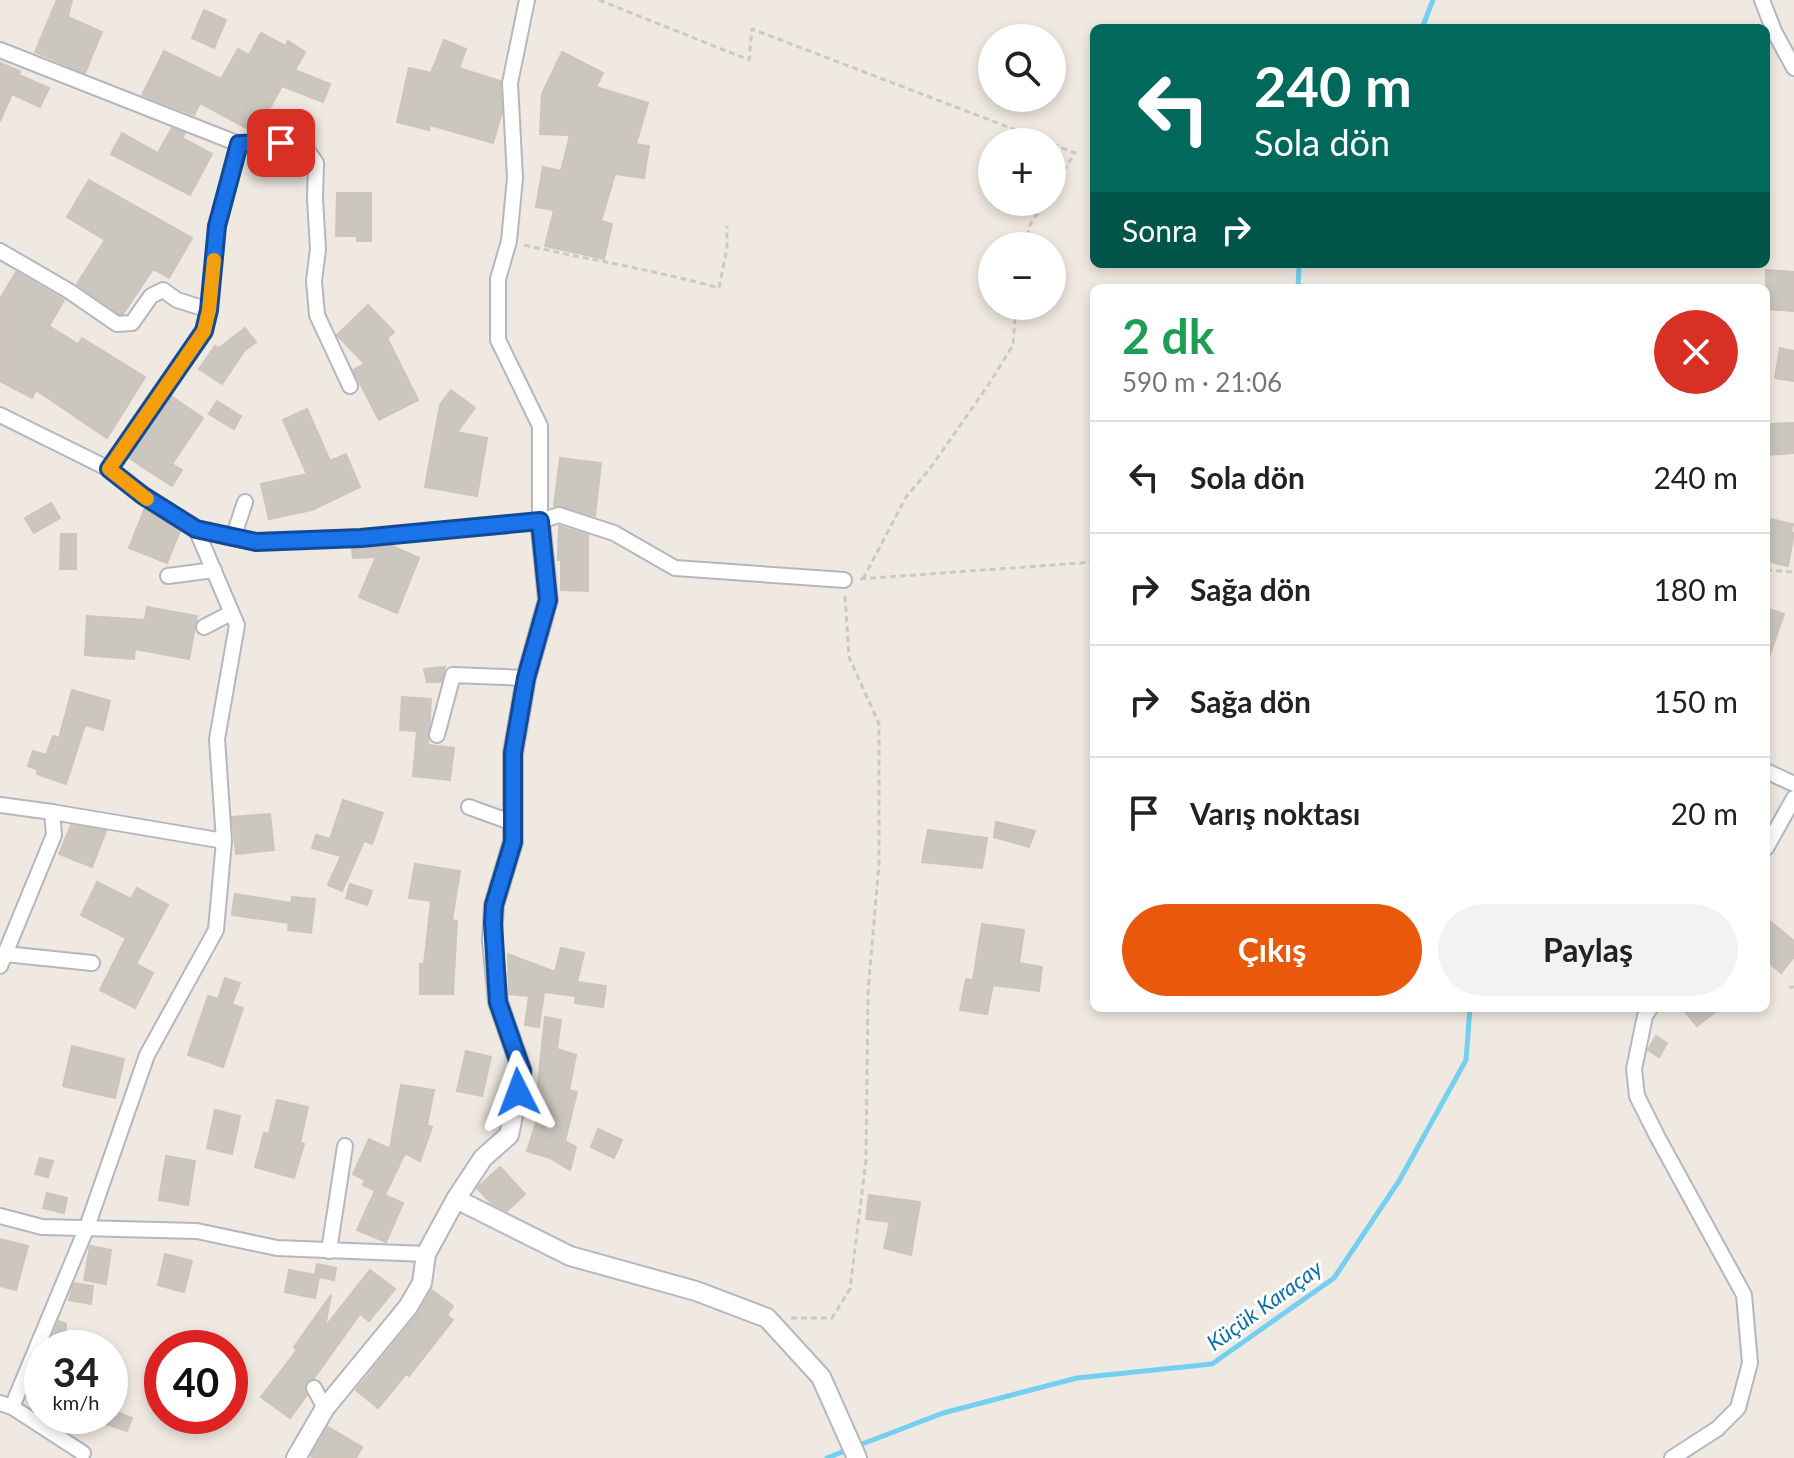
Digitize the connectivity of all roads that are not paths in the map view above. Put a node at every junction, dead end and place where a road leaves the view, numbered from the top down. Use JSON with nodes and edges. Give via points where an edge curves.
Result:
{"nodes":[{"id":1,"x":527,"y":0,"type":"edge"},
{"id":2,"x":1762,"y":0,"type":"edge"},
{"id":3,"x":0,"y":50,"type":"edge"},
{"id":4,"x":1794,"y":68,"type":"edge"},
{"id":5,"x":239,"y":144,"type":"junction"},
{"id":6,"x":0,"y":251,"type":"edge"},
{"id":7,"x":209,"y":310,"type":"junction"},
{"id":8,"x":350,"y":386,"type":"dead end"},
{"id":9,"x":0,"y":415,"type":"edge"},
{"id":10,"x":109,"y":469,"type":"junction"},
{"id":11,"x":245,"y":502,"type":"dead end"},
{"id":12,"x":540,"y":521,"type":"junction"},
{"id":13,"x":196,"y":529,"type":"junction"},
{"id":14,"x":233,"y":538,"type":"junction"},
{"id":15,"x":214,"y":570,"type":"junction"},
{"id":16,"x":168,"y":576,"type":"dead end"},
{"id":17,"x":844,"y":580,"type":"road end"},
{"id":18,"x":231,"y":613,"type":"junction"},
{"id":19,"x":204,"y":627,"type":"dead end"},
{"id":20,"x":526,"y":678,"type":"junction"},
{"id":21,"x":437,"y":735,"type":"dead end"},
{"id":22,"x":1770,"y":773,"type":"edge"},
{"id":23,"x":1794,"y":784,"type":"edge"},
{"id":24,"x":1794,"y":798,"type":"edge"},
{"id":25,"x":0,"y":805,"type":"edge"},
{"id":26,"x":469,"y":807,"type":"dead end"},
{"id":27,"x":52,"y":812,"type":"junction"},
{"id":28,"x":513,"y":823,"type":"junction"},
{"id":29,"x":224,"y":841,"type":"junction"},
{"id":30,"x":1770,"y":841,"type":"edge"},
{"id":31,"x":2,"y":960,"type":"edge"},
{"id":32,"x":92,"y":963,"type":"dead end"},
{"id":33,"x":1648,"y":1012,"type":"edge"},
{"id":34,"x":345,"y":1146,"type":"dead end"},
{"id":35,"x":456,"y":1199,"type":"junction"},
{"id":36,"x":0,"y":1216,"type":"edge"},
{"id":37,"x":87,"y":1227,"type":"junction"},
{"id":38,"x":329,"y":1251,"type":"junction"},
{"id":39,"x":426,"y":1254,"type":"junction"},
{"id":40,"x":314,"y":1388,"type":"dead end"},
{"id":41,"x":6,"y":1405,"type":"edge"},
{"id":42,"x":325,"y":1408,"type":"junction"},
{"id":43,"x":83,"y":1453,"type":"dead end"},
{"id":44,"x":296,"y":1458,"type":"edge"},
{"id":45,"x":857,"y":1458,"type":"edge"},
{"id":46,"x":1672,"y":1458,"type":"edge"}],
"edges":[{"from":1,"to":12,"type":"street","via":[[510,83],[515,178],[509,241],[498,279],[498,340],[540,426]]},
{"from":2,"to":4,"type":"street"},
{"from":3,"to":5,"type":"street"},
{"from":5,"to":7,"type":"street","via":[[217,226]]},
{"from":5,"to":8,"type":"street","via":[[303,144],[316,163],[317,315]]},
{"from":6,"to":7,"type":"street","via":[[117,324],[132,323],[151,296],[163,290]]},
{"from":7,"to":10,"type":"street","via":[[204,331]]},
{"from":9,"to":10,"type":"street"},
{"from":10,"to":13,"type":"street"},
{"from":11,"to":14,"type":"street"},
{"from":12,"to":14,"type":"street","via":[[361,538]]},
{"from":12,"to":17,"type":"street","via":[[559,515],[614,533],[675,568]]},
{"from":12,"to":20,"type":"street","via":[[548,600]]},
{"from":13,"to":14,"type":"street"},
{"from":13,"to":15,"type":"street"},
{"from":15,"to":16,"type":"street"},
{"from":15,"to":18,"type":"street"},
{"from":18,"to":19,"type":"street"},
{"from":18,"to":29,"type":"street","via":[[237,625],[217,739]]},
{"from":20,"to":21,"type":"street","via":[[453,675]]},
{"from":20,"to":28,"type":"street","via":[[513,753]]},
{"from":22,"to":23,"type":"street"},
{"from":24,"to":30,"type":"street"},
{"from":25,"to":27,"type":"street"},
{"from":26,"to":28,"type":"street"},
{"from":27,"to":29,"type":"street"},
{"from":27,"to":31,"type":"street","via":[[54,835]]},
{"from":28,"to":35,"type":"street","via":[[513,842],[494,905],[492,940],[498,1002],[522,1071],[509,1135],[483,1158]]},
{"from":29,"to":37,"type":"street","via":[[216,930],[147,1055]]},
{"from":31,"to":32,"type":"street"},
{"from":33,"to":46,"type":"street","via":[[1634,1069],[1637,1096],[1744,1295],[1750,1363],[1738,1408],[1717,1429]]},
{"from":34,"to":38,"type":"street"},
{"from":35,"to":39,"type":"street"},
{"from":35,"to":45,"type":"street","via":[[570,1256],[696,1291],[767,1318],[821,1377]]},
{"from":36,"to":37,"type":"street","via":[[42,1227]]},
{"from":37,"to":38,"type":"street","via":[[197,1231],[277,1248]]},
{"from":37,"to":41,"type":"street"},
{"from":38,"to":39,"type":"street"},
{"from":39,"to":42,"type":"street","via":[[422,1283],[408,1307]]},
{"from":40,"to":42,"type":"street"},
{"from":41,"to":43,"type":"street"},
{"from":42,"to":44,"type":"street"}]}
